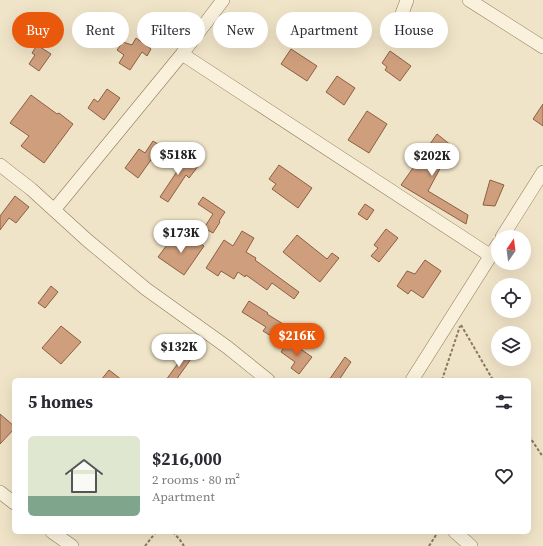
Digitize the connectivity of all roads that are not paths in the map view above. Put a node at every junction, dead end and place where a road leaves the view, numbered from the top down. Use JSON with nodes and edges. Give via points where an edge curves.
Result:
{"nodes":[{"id":1,"x":223,"y":0,"type":"edge"},
{"id":2,"x":407,"y":0,"type":"edge"},
{"id":3,"x":468,"y":0,"type":"edge"},
{"id":4,"x":403,"y":12,"type":"edge"},
{"id":5,"x":543,"y":47,"type":"edge"},
{"id":6,"x":182,"y":54,"type":"junction"},
{"id":7,"x":0,"y":165,"type":"edge"},
{"id":8,"x":543,"y":172,"type":"edge"},
{"id":9,"x":54,"y":210,"type":"junction"},
{"id":10,"x":506,"y":230,"type":"edge"},
{"id":11,"x":491,"y":256,"type":"joint"},
{"id":12,"x":266,"y":378,"type":"edge"},
{"id":13,"x":413,"y":378,"type":"edge"},
{"id":14,"x":0,"y":492,"type":"edge"},
{"id":15,"x":12,"y":501,"type":"edge"},
{"id":16,"x":55,"y":534,"type":"edge"},
{"id":17,"x":457,"y":534,"type":"edge"},
{"id":18,"x":72,"y":546,"type":"edge"},
{"id":19,"x":471,"y":546,"type":"edge"}],
"edges":[{"from":1,"to":6,"type":"street"},
{"from":2,"to":4,"type":"street"},
{"from":3,"to":5,"type":"street"},
{"from":6,"to":9,"type":"street"},
{"from":6,"to":11,"type":"street"},
{"from":7,"to":9,"type":"street"},
{"from":8,"to":10,"type":"street"},
{"from":9,"to":12,"type":"street","via":[[146,289]]},
{"from":11,"to":13,"type":"street"},
{"from":14,"to":15,"type":"street"},
{"from":16,"to":18,"type":"street"},
{"from":17,"to":19,"type":"street"}]}
